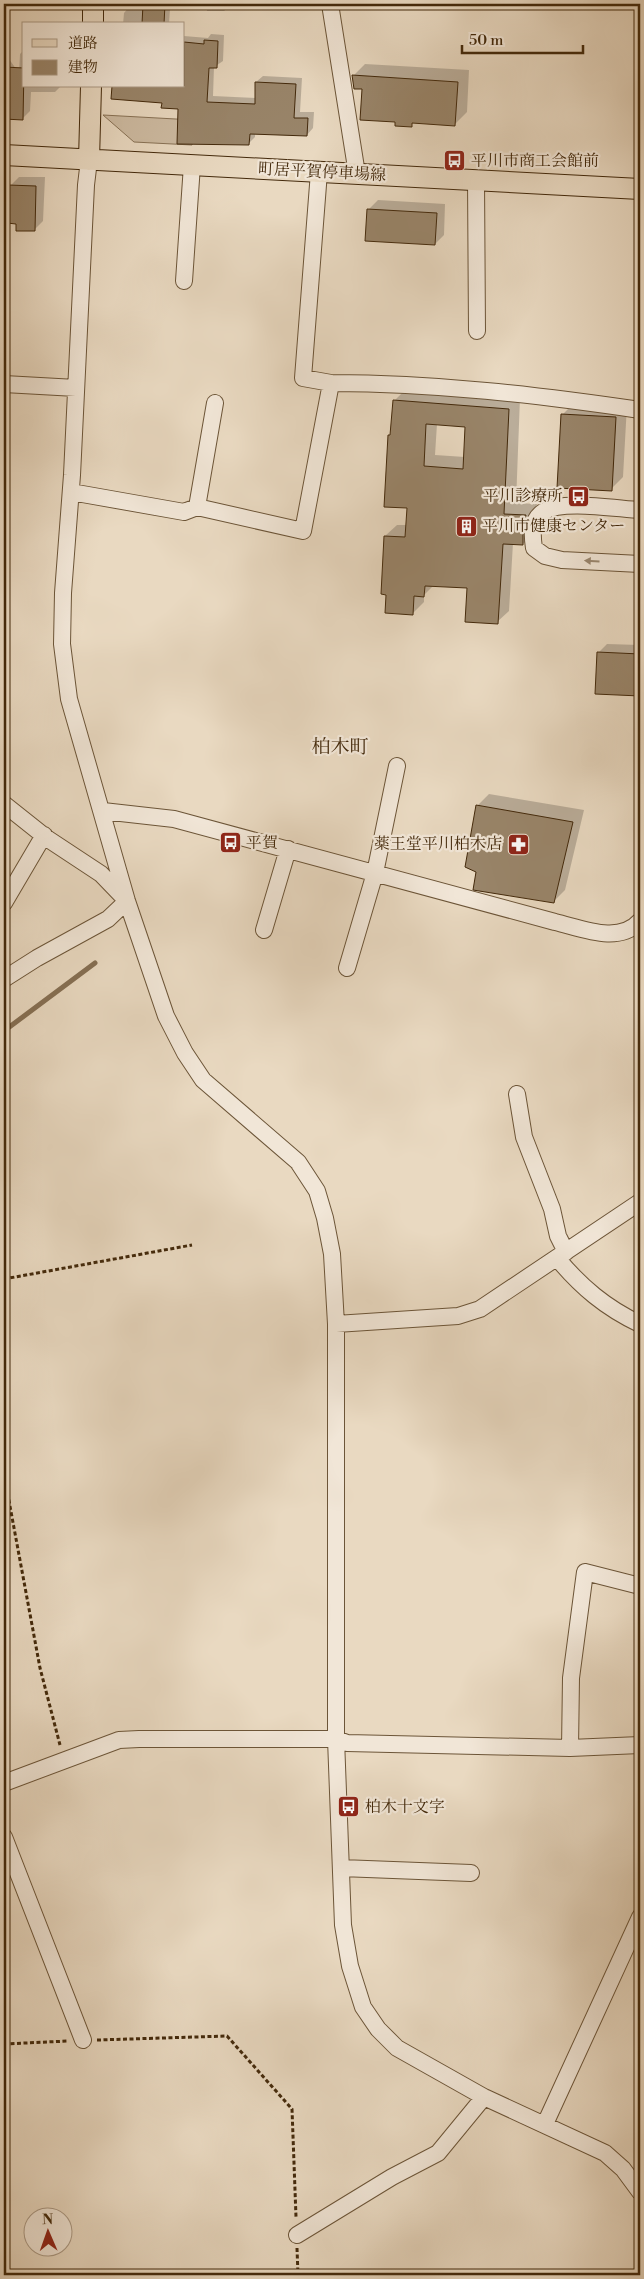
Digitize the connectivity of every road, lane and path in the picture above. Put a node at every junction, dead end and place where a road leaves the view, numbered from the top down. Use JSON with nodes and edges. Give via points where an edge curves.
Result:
{"nodes":[{"id":1,"x":93,"y":4,"type":"edge"},
{"id":2,"x":330,"y":4,"type":"edge"},
{"id":3,"x":93,"y":22,"type":"edge"},
{"id":4,"x":91,"y":88,"type":"edge"},
{"id":5,"x":4,"y":155,"type":"edge"},
{"id":6,"x":89,"y":160,"type":"junction"},
{"id":7,"x":192,"y":165,"type":"junction"},
{"id":8,"x":319,"y":172,"type":"junction"},
{"id":9,"x":358,"y":174,"type":"junction"},
{"id":10,"x":476,"y":180,"type":"junction"},
{"id":11,"x":640,"y":189,"type":"edge"},
{"id":12,"x":184,"y":281,"type":"dead end"},
{"id":13,"x":477,"y":331,"type":"dead end"},
{"id":14,"x":331,"y":383,"type":"junction"},
{"id":15,"x":4,"y":384,"type":"edge"},
{"id":16,"x":76,"y":388,"type":"junction"},
{"id":17,"x":215,"y":403,"type":"dead end"},
{"id":18,"x":640,"y":410,"type":"edge"},
{"id":19,"x":71,"y":492,"type":"junction"},
{"id":20,"x":196,"y":507,"type":"junction"},
{"id":21,"x":640,"y":510,"type":"edge"},
{"id":22,"x":640,"y":564,"type":"edge"},
{"id":23,"x":397,"y":766,"type":"dead end"},
{"id":24,"x":4,"y":804,"type":"edge"},
{"id":25,"x":102,"y":811,"type":"junction"},
{"id":26,"x":44,"y":835,"type":"junction"},
{"id":27,"x":288,"y":850,"type":"junction"},
{"id":28,"x":375,"y":873,"type":"junction"},
{"id":29,"x":127,"y":901,"type":"junction"},
{"id":30,"x":4,"y":903,"type":"edge"},
{"id":31,"x":640,"y":921,"type":"edge"},
{"id":32,"x":264,"y":930,"type":"dead end"},
{"id":33,"x":347,"y":968,"type":"dead end"},
{"id":34,"x":4,"y":979,"type":"edge"},
{"id":35,"x":517,"y":1094,"type":"dead end"},
{"id":36,"x":640,"y":1202,"type":"edge"},
{"id":37,"x":192,"y":1245,"type":"dead end"},
{"id":38,"x":562,"y":1255,"type":"junction"},
{"id":39,"x":4,"y":1279,"type":"edge"},
{"id":40,"x":336,"y":1324,"type":"junction"},
{"id":41,"x":640,"y":1324,"type":"edge"},
{"id":42,"x":4,"y":1474,"type":"edge"},
{"id":43,"x":640,"y":1586,"type":"edge"},
{"id":44,"x":336,"y":1739,"type":"junction"},
{"id":45,"x":640,"y":1745,"type":"edge"},
{"id":46,"x":570,"y":1748,"type":"junction"},
{"id":47,"x":64,"y":1760,"type":"junction"},
{"id":48,"x":4,"y":1784,"type":"edge"},
{"id":49,"x":4,"y":1837,"type":"edge"},
{"id":50,"x":341,"y":1868,"type":"junction"},
{"id":51,"x":472,"y":1873,"type":"dead end"},
{"id":52,"x":640,"y":1917,"type":"edge"},
{"id":53,"x":83,"y":2040,"type":"junction"},
{"id":54,"x":4,"y":2044,"type":"edge"},
{"id":55,"x":484,"y":2097,"type":"junction"},
{"id":56,"x":544,"y":2124,"type":"junction"},
{"id":57,"x":640,"y":2192,"type":"edge"},
{"id":58,"x":297,"y":2235,"type":"junction"},
{"id":59,"x":298,"y":2275,"type":"edge"}],
"edges":[{"from":1,"to":3,"type":"main road"},
{"from":2,"to":9,"type":"street"},
{"from":4,"to":6,"type":"main road"},
{"from":5,"to":6,"type":"main road","name":"町居平賀停車場線"},
{"from":6,"to":7,"type":"main road","name":"町居平賀停車場線"},
{"from":6,"to":16,"type":"street"},
{"from":7,"to":8,"type":"main road","name":"町居平賀停車場線"},
{"from":7,"to":12,"type":"street"},
{"from":8,"to":9,"type":"main road","name":"町居平賀停車場線"},
{"from":8,"to":14,"type":"street","via":[[303,378]]},
{"from":9,"to":10,"type":"main road","name":"町居平賀停車場線"},
{"from":10,"to":11,"type":"main road","name":"町居平賀停車場線"},
{"from":10,"to":13,"type":"street"},
{"from":14,"to":18,"type":"street","via":[[387,383],[534,396]]},
{"from":14,"to":20,"type":"street","via":[[303,531]]},
{"from":15,"to":16,"type":"street"},
{"from":16,"to":19,"type":"street"},
{"from":17,"to":20,"type":"street"},
{"from":19,"to":20,"type":"street","via":[[184,512]]},
{"from":19,"to":25,"type":"street","via":[[62,644],[69,699]]},
{"from":22,"to":21,"type":"street","one_way":true,"via":[[562,560],[545,556],[534,548],[532,534],[539,516],[554,507]]},
{"from":23,"to":28,"type":"street"},
{"from":24,"to":26,"type":"street"},
{"from":25,"to":27,"type":"street","via":[[174,819]]},
{"from":25,"to":29,"type":"street"},
{"from":26,"to":29,"type":"street","via":[[101,874]]},
{"from":26,"to":30,"type":"street"},
{"from":27,"to":28,"type":"street"},
{"from":27,"to":32,"type":"street"},
{"from":28,"to":31,"type":"street","via":[[595,931],[613,934],[633,929]]},
{"from":28,"to":33,"type":"street"},
{"from":29,"to":34,"type":"street","via":[[108,918]]},
{"from":29,"to":40,"type":"street","via":[[166,1016],[185,1053],[203,1080],[298,1162],[317,1191],[332,1254]]},
{"from":35,"to":38,"type":"street","via":[[524,1137],[552,1209]]},
{"from":36,"to":38,"type":"street"},
{"from":37,"to":39,"type":"path"},
{"from":38,"to":40,"type":"street","via":[[480,1309],[458,1316]]},
{"from":38,"to":41,"type":"street","via":[[575,1279],[596,1298]]},
{"from":40,"to":44,"type":"street"},
{"from":42,"to":47,"type":"path","via":[[40,1668]]},
{"from":43,"to":46,"type":"street","via":[[585,1572],[571,1678]]},
{"from":44,"to":46,"type":"street","via":[[347,1743]]},
{"from":44,"to":47,"type":"street","via":[[119,1740]]},
{"from":44,"to":50,"type":"street"},
{"from":45,"to":46,"type":"street"},
{"from":47,"to":48,"type":"street"},
{"from":49,"to":53,"type":"street"},
{"from":50,"to":51,"type":"street"},
{"from":50,"to":55,"type":"street","via":[[343,1924],[350,1966],[362,2007],[397,2048]]},
{"from":52,"to":56,"type":"street"},
{"from":53,"to":54,"type":"path"},
{"from":53,"to":58,"type":"path","via":[[227,2036],[292,2109]]},
{"from":55,"to":56,"type":"street"},
{"from":55,"to":58,"type":"street","via":[[438,2153]]},
{"from":56,"to":57,"type":"street","via":[[605,2153],[623,2169]]},
{"from":58,"to":59,"type":"path"}]}
